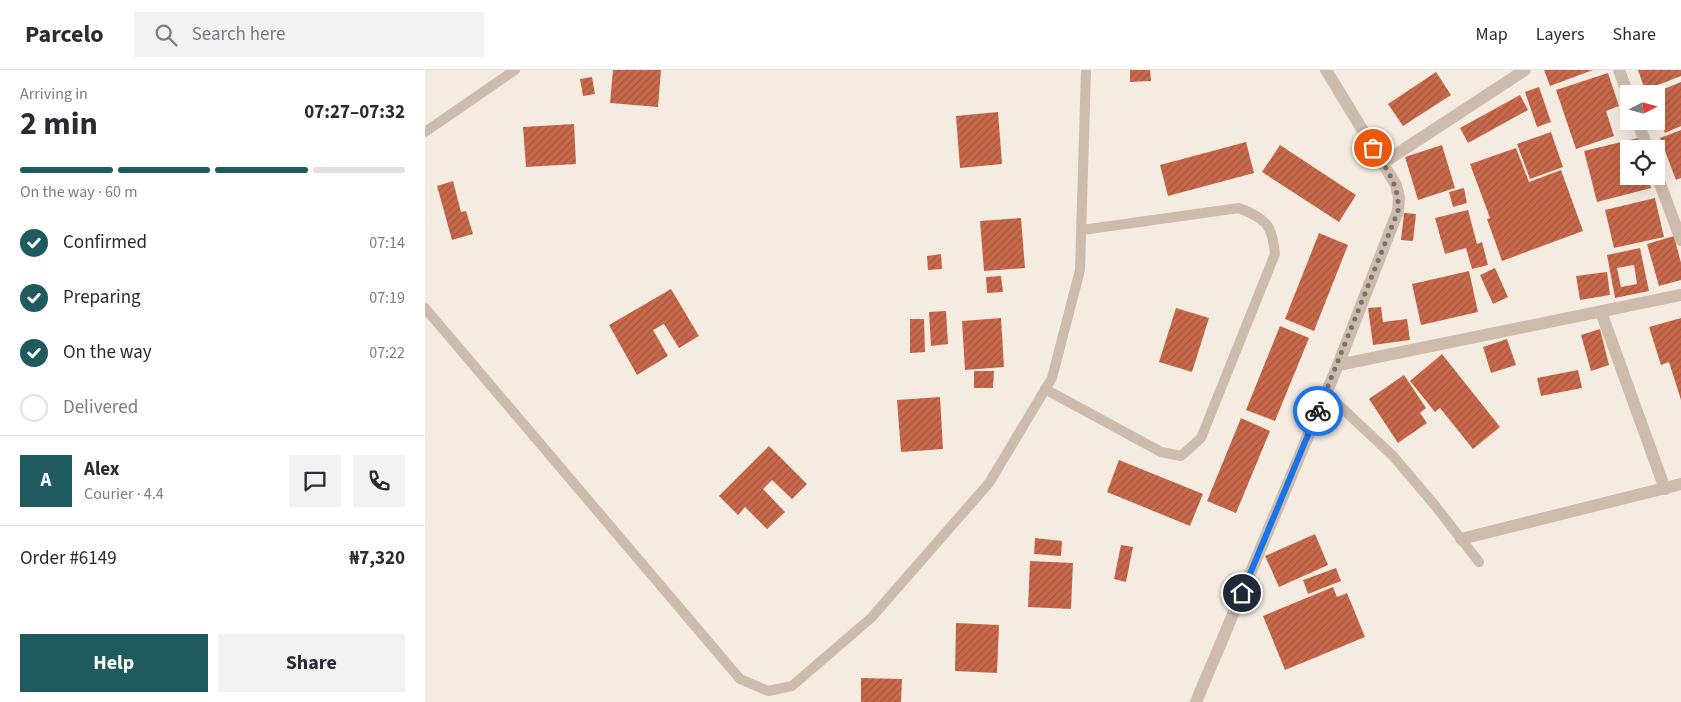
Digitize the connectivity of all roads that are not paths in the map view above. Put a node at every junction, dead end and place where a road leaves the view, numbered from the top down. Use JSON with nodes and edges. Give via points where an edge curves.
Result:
{"nodes":[{"id":1,"x":515,"y":70,"type":"edge"},
{"id":2,"x":1086,"y":70,"type":"edge"},
{"id":3,"x":1326,"y":70,"type":"edge"},
{"id":4,"x":1525,"y":70,"type":"edge"},
{"id":5,"x":1619,"y":70,"type":"edge"},
{"id":6,"x":1624,"y":85,"type":"edge"},
{"id":7,"x":425,"y":132,"type":"edge"},
{"id":8,"x":1383,"y":164,"type":"junction"},
{"id":9,"x":1660,"y":185,"type":"edge"},
{"id":10,"x":1082,"y":230,"type":"junction"},
{"id":11,"x":1681,"y":240,"type":"edge"},
{"id":12,"x":1681,"y":295,"type":"edge"},
{"id":13,"x":425,"y":308,"type":"edge"},
{"id":14,"x":1601,"y":312,"type":"junction"},
{"id":15,"x":1338,"y":365,"type":"junction"},
{"id":16,"x":1045,"y":389,"type":"junction"},
{"id":17,"x":1326,"y":393,"type":"junction"},
{"id":18,"x":1681,"y":484,"type":"edge"},
{"id":19,"x":1665,"y":489,"type":"junction"},
{"id":20,"x":1461,"y":539,"type":"junction"},
{"id":21,"x":1479,"y":562,"type":"dead end"},
{"id":22,"x":1196,"y":702,"type":"edge"}],
"edges":[{"from":1,"to":7,"type":"lane"},
{"from":2,"to":10,"type":"lane"},
{"from":3,"to":8,"type":"street"},
{"from":4,"to":8,"type":"street"},
{"from":5,"to":6,"type":"street"},
{"from":8,"to":15,"type":"street","via":[[1396,185],[1398,211]]},
{"from":9,"to":11,"type":"street"},
{"from":10,"to":16,"type":"lane","via":[[1080,270],[1052,378]]},
{"from":10,"to":16,"type":"lane","via":[[1239,208],[1259,216],[1273,232],[1275,254],[1201,438],[1181,456],[1161,452]]},
{"from":12,"to":14,"type":"street"},
{"from":13,"to":16,"type":"lane","via":[[740,679],[768,691],[792,686],[871,618],[989,483]]},
{"from":14,"to":15,"type":"street"},
{"from":14,"to":19,"type":"street"},
{"from":15,"to":17,"type":"street"},
{"from":17,"to":20,"type":"lane","via":[[1393,456]]},
{"from":17,"to":22,"type":"street"},
{"from":18,"to":19,"type":"street"},
{"from":19,"to":20,"type":"street"},
{"from":20,"to":21,"type":"lane"}]}
